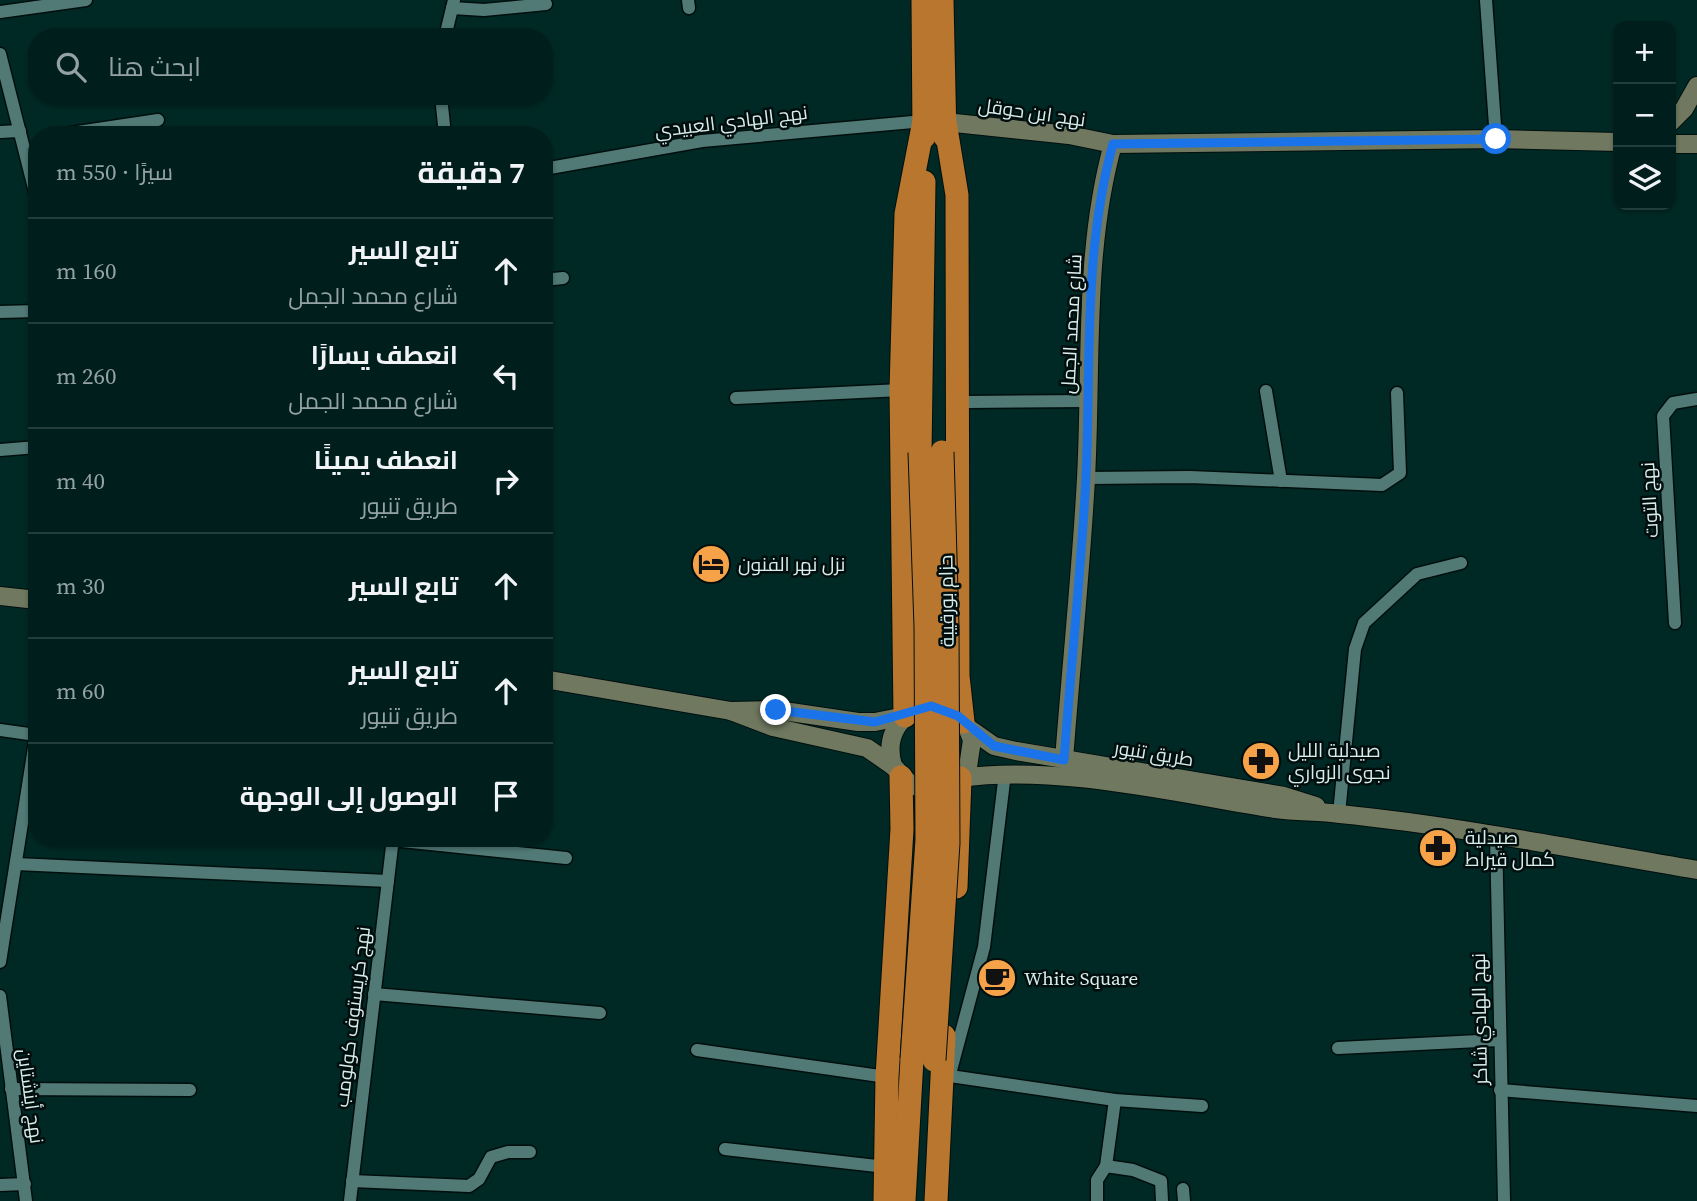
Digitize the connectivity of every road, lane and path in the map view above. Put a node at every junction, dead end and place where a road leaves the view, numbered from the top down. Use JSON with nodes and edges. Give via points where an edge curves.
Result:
{"nodes":[{"id":1,"x":86,"y":0,"type":"edge"},
{"id":2,"x":923,"y":0,"type":"edge"},
{"id":3,"x":942,"y":0,"type":"edge"},
{"id":4,"x":1486,"y":0,"type":"edge"},
{"id":5,"x":453,"y":4,"type":"edge"},
{"id":6,"x":546,"y":4,"type":"dead end"},
{"id":7,"x":0,"y":12,"type":"edge"},
{"id":8,"x":447,"y":28,"type":"edge"},
{"id":9,"x":0,"y":54,"type":"edge"},
{"id":10,"x":1697,"y":86,"type":"edge"},
{"id":11,"x":442,"y":105,"type":"edge"},
{"id":12,"x":1676,"y":117,"type":"edge"},
{"id":13,"x":158,"y":120,"type":"dead end"},
{"id":14,"x":935,"y":122,"type":"junction"},
{"id":15,"x":118,"y":126,"type":"edge"},
{"id":16,"x":444,"y":126,"type":"edge"},
{"id":17,"x":0,"y":132,"type":"edge"},
{"id":18,"x":21,"y":135,"type":"junction"},
{"id":19,"x":28,"y":136,"type":"edge"},
{"id":20,"x":1496,"y":139,"type":"junction"},
{"id":21,"x":1613,"y":142,"type":"edge"},
{"id":22,"x":1113,"y":144,"type":"junction"},
{"id":23,"x":1676,"y":144,"type":"edge"},
{"id":24,"x":1697,"y":144,"type":"edge"},
{"id":25,"x":28,"y":163,"type":"edge"},
{"id":26,"x":553,"y":167,"type":"edge"},
{"id":27,"x":563,"y":278,"type":"dead end"},
{"id":28,"x":553,"y":279,"type":"edge"},
{"id":29,"x":28,"y":311,"type":"edge"},
{"id":30,"x":0,"y":313,"type":"edge"},
{"id":31,"x":901,"y":390,"type":"junction"},
{"id":32,"x":1266,"y":391,"type":"dead end"},
{"id":33,"x":1396,"y":393,"type":"dead end"},
{"id":34,"x":736,"y":398,"type":"dead end"},
{"id":35,"x":1697,"y":399,"type":"edge"},
{"id":36,"x":1088,"y":401,"type":"junction"},
{"id":37,"x":967,"y":402,"type":"dead end"},
{"id":38,"x":28,"y":448,"type":"edge"},
{"id":39,"x":0,"y":450,"type":"edge"},
{"id":40,"x":1086,"y":478,"type":"junction"},
{"id":41,"x":1281,"y":481,"type":"junction"},
{"id":42,"x":1461,"y":563,"type":"dead end"},
{"id":43,"x":0,"y":596,"type":"edge"},
{"id":44,"x":28,"y":599,"type":"edge"},
{"id":45,"x":1675,"y":622,"type":"dead end"},
{"id":46,"x":553,"y":681,"type":"edge"},
{"id":47,"x":731,"y":711,"type":"junction"},
{"id":48,"x":905,"y":716,"type":"junction"},
{"id":49,"x":965,"y":724,"type":"junction"},
{"id":50,"x":0,"y":730,"type":"edge"},
{"id":51,"x":28,"y":734,"type":"edge"},
{"id":52,"x":1064,"y":760,"type":"junction"},
{"id":53,"x":897,"y":771,"type":"junction"},
{"id":54,"x":1005,"y":773,"type":"junction"},
{"id":55,"x":960,"y":778,"type":"junction"},
{"id":56,"x":28,"y":787,"type":"edge"},
{"id":57,"x":1339,"y":814,"type":"junction"},
{"id":58,"x":1496,"y":836,"type":"junction"},
{"id":59,"x":392,"y":847,"type":"edge"},
{"id":60,"x":466,"y":847,"type":"edge"},
{"id":61,"x":566,"y":858,"type":"dead end"},
{"id":62,"x":16,"y":864,"type":"junction"},
{"id":63,"x":1697,"y":870,"type":"edge"},
{"id":64,"x":388,"y":881,"type":"junction"},
{"id":65,"x":0,"y":962,"type":"edge"},
{"id":66,"x":374,"y":994,"type":"junction"},
{"id":67,"x":0,"y":996,"type":"edge"},
{"id":68,"x":600,"y":1013,"type":"dead end"},
{"id":69,"x":1499,"y":1040,"type":"junction"},
{"id":70,"x":1338,"y":1048,"type":"dead end"},
{"id":71,"x":697,"y":1050,"type":"dead end"},
{"id":72,"x":934,"y":1067,"type":"junction"},
{"id":73,"x":887,"y":1077,"type":"junction"},
{"id":74,"x":11,"y":1089,"type":"junction"},
{"id":75,"x":190,"y":1090,"type":"dead end"},
{"id":76,"x":1500,"y":1090,"type":"junction"},
{"id":77,"x":1115,"y":1100,"type":"junction"},
{"id":78,"x":1202,"y":1106,"type":"dead end"},
{"id":79,"x":1697,"y":1106,"type":"edge"},
{"id":80,"x":724,"y":1149,"type":"dead end"},
{"id":81,"x":530,"y":1152,"type":"dead end"},
{"id":82,"x":1106,"y":1166,"type":"junction"},
{"id":83,"x":886,"y":1167,"type":"junction"},
{"id":84,"x":352,"y":1181,"type":"junction"},
{"id":85,"x":25,"y":1184,"type":"junction"},
{"id":86,"x":0,"y":1185,"type":"edge"},
{"id":87,"x":26,"y":1201,"type":"edge"},
{"id":88,"x":350,"y":1201,"type":"edge"},
{"id":89,"x":885,"y":1201,"type":"edge"},
{"id":90,"x":904,"y":1201,"type":"edge"},
{"id":91,"x":924,"y":1201,"type":"edge"},
{"id":92,"x":936,"y":1201,"type":"edge"},
{"id":93,"x":1097,"y":1201,"type":"edge"},
{"id":94,"x":1162,"y":1201,"type":"edge"},
{"id":95,"x":1504,"y":1201,"type":"edge"}],
"edges":[{"from":1,"to":7,"type":"street"},
{"from":2,"to":14,"type":"highway","name":"حزام بورقيبة"},
{"from":3,"to":14,"type":"highway","name":"حزام بورقيبة"},
{"from":4,"to":20,"type":"street"},
{"from":5,"to":6,"type":"street","via":[[484,10]]},
{"from":5,"to":8,"type":"street"},
{"from":9,"to":18,"type":"street"},
{"from":10,"to":12,"type":"main road"},
{"from":11,"to":16,"type":"street"},
{"from":13,"to":15,"type":"street"},
{"from":14,"to":22,"type":"main road","name":"نهج ابن حوقل","via":[[1069,135]]},
{"from":14,"to":26,"type":"street","name":"نهج الهادي العبيدي","via":[[702,141]]},
{"from":14,"to":31,"type":"highway","via":[[906,214]]},
{"from":14,"to":49,"type":"highway","via":[[957,195],[958,676]]},
{"from":14,"to":72,"type":"highway","name":"حزام بورقيبة","bridge":true,"via":[[926,627]]},
{"from":17,"to":18,"type":"street"},
{"from":18,"to":19,"type":"street"},
{"from":18,"to":25,"type":"street"},
{"from":20,"to":21,"type":"main road"},
{"from":20,"to":22,"type":"main road"},
{"from":22,"to":36,"type":"main road","name":"شارع محمد الجمل","via":[[1101,185]]},
{"from":23,"to":24,"type":"main road"},
{"from":27,"to":28,"type":"street"},
{"from":29,"to":30,"type":"street"},
{"from":31,"to":34,"type":"street"},
{"from":31,"to":48,"type":"highway"},
{"from":32,"to":41,"type":"street"},
{"from":33,"to":41,"type":"street","via":[[1400,473],[1382,485]]},
{"from":35,"to":45,"type":"street","name":"نهج التوت","via":[[1673,403],[1663,416]]},
{"from":36,"to":37,"type":"street"},
{"from":36,"to":40,"type":"main road","name":"شارع محمد الجمل"},
{"from":38,"to":39,"type":"street"},
{"from":40,"to":41,"type":"street"},
{"from":40,"to":52,"type":"main road","name":"شارع محمد الجمل"},
{"from":42,"to":57,"type":"street","via":[[1417,574],[1364,623],[1356,649]]},
{"from":43,"to":44,"type":"main road"},
{"from":46,"to":47,"type":"main road"},
{"from":47,"to":48,"type":"main road","via":[[776,710],[858,722]]},
{"from":47,"to":53,"type":"main road","via":[[773,727],[867,748]]},
{"from":48,"to":49,"type":"main road","via":[[931,706],[945,709]]},
{"from":48,"to":53,"type":"main road","via":[[890,740]]},
{"from":49,"to":52,"type":"main road","name":"طريق تنيور","via":[[994,746]]},
{"from":49,"to":55,"type":"main road","via":[[972,754]]},
{"from":50,"to":51,"type":"street"},
{"from":52,"to":57,"type":"main road","name":"طريق تنيور","via":[[1284,796]]},
{"from":53,"to":55,"type":"main road","via":[[924,789],[950,785]]},
{"from":53,"to":73,"type":"highway","via":[[902,829]]},
{"from":54,"to":55,"type":"main road","name":"طريق تنيور"},
{"from":54,"to":57,"type":"main road","name":"طريق تنيور","via":[[1063,776],[1290,811]]},
{"from":54,"to":72,"type":"street","via":[[985,947]]},
{"from":55,"to":72,"type":"highway","via":[[960,841]]},
{"from":56,"to":62,"type":"street"},
{"from":57,"to":58,"type":"main road","name":"طريق تنيور"},
{"from":58,"to":63,"type":"main road","name":"طريق تنيور"},
{"from":58,"to":69,"type":"street","name":"نهج الهادي شاكر"},
{"from":59,"to":64,"type":"street","name":"نهج كريستوف كولومب"},
{"from":60,"to":61,"type":"street"},
{"from":62,"to":64,"type":"street"},
{"from":62,"to":65,"type":"street"},
{"from":64,"to":66,"type":"street","name":"نهج كريستوف كولومب"},
{"from":66,"to":68,"type":"street"},
{"from":66,"to":84,"type":"street","name":"نهج كريستوف كولومب"},
{"from":67,"to":74,"type":"street","name":"نهج أينشتاين"},
{"from":69,"to":70,"type":"street"},
{"from":69,"to":76,"type":"street","name":"نهج الهادي شاكر"},
{"from":71,"to":73,"type":"street"},
{"from":72,"to":77,"type":"street"},
{"from":72,"to":90,"type":"highway","name":"حزام بورقيبة"},
{"from":72,"to":91,"type":"highway","name":"حزام بورقيبة"},
{"from":72,"to":92,"type":"highway"},
{"from":73,"to":83,"type":"highway"},
{"from":74,"to":75,"type":"street"},
{"from":74,"to":85,"type":"street","name":"نهج أينشتاين"},
{"from":76,"to":79,"type":"street"},
{"from":76,"to":95,"type":"street","name":"نهج الهادي شاكر"},
{"from":77,"to":78,"type":"street"},
{"from":77,"to":82,"type":"street"},
{"from":80,"to":83,"type":"street"},
{"from":81,"to":84,"type":"street","via":[[491,1157],[479,1179],[469,1186]]},
{"from":82,"to":93,"type":"street","via":[[1097,1181]]},
{"from":82,"to":94,"type":"street","via":[[1161,1181]]},
{"from":83,"to":89,"type":"highway"},
{"from":84,"to":88,"type":"street","name":"نهج كريستوف كولومب"},
{"from":85,"to":86,"type":"street"},
{"from":85,"to":87,"type":"street","name":"نهج أينشتاين"}]}
